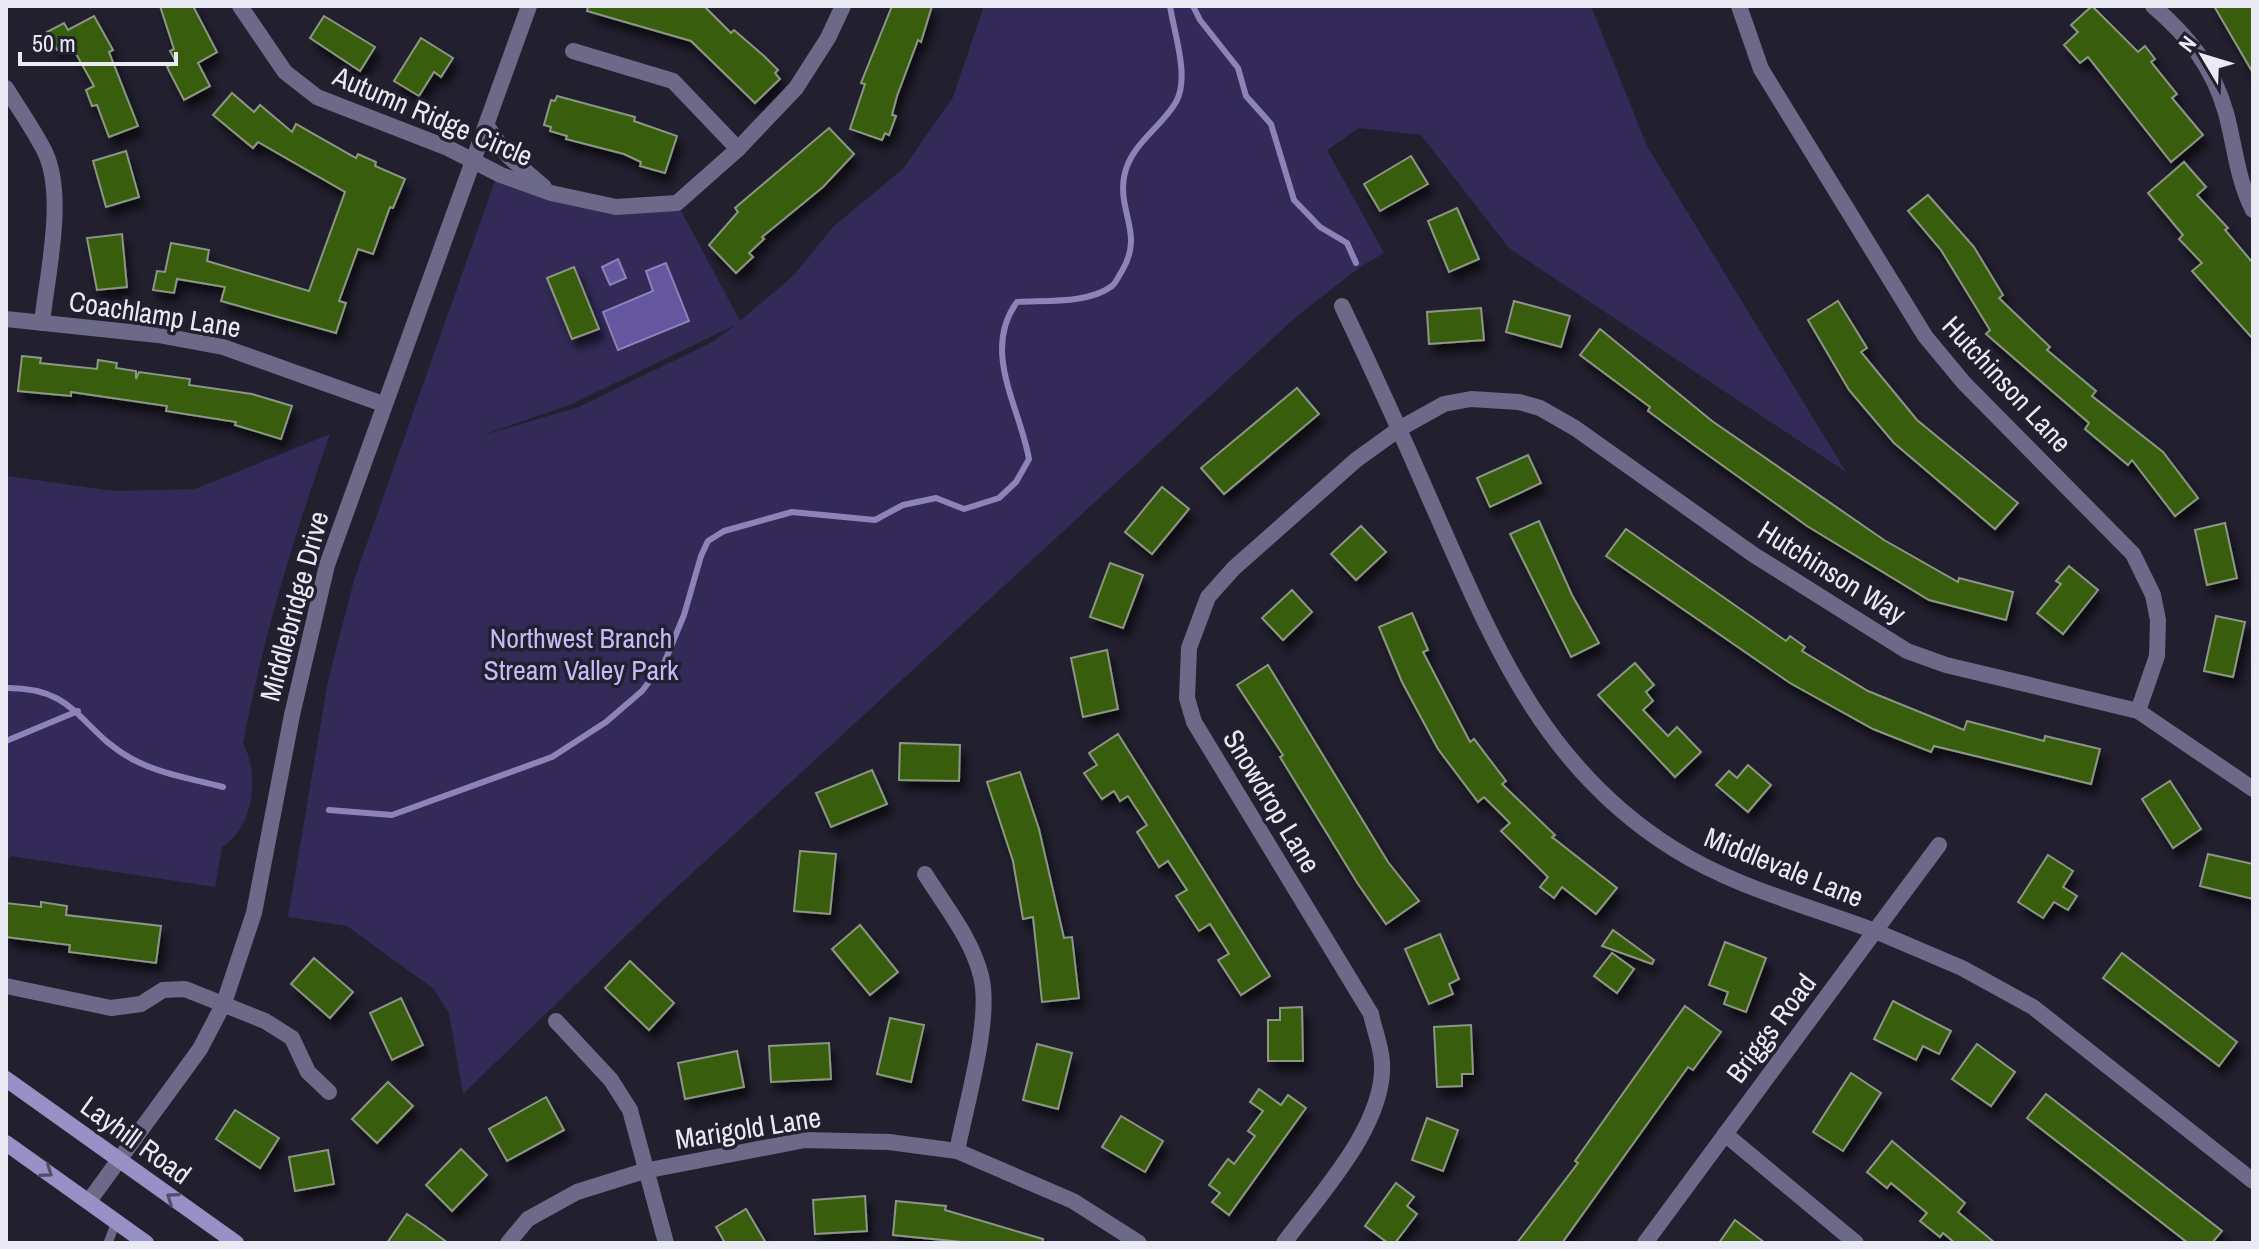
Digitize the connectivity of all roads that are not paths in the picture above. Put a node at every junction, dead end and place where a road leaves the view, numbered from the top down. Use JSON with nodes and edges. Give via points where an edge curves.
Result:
{"nodes":[{"id":1,"x":240,"y":6,"type":"edge"},
{"id":2,"x":529,"y":6,"type":"edge"},
{"id":3,"x":843,"y":6,"type":"edge"},
{"id":4,"x":1739,"y":6,"type":"edge"},
{"id":5,"x":2153,"y":6,"type":"edge"},
{"id":6,"x":573,"y":51,"type":"dead end"},
{"id":7,"x":6,"y":88,"type":"edge"},
{"id":8,"x":487,"y":126,"type":"junction"},
{"id":9,"x":738,"y":149,"type":"junction"},
{"id":10,"x":475,"y":162,"type":"junction"},
{"id":11,"x":551,"y":193,"type":"junction"},
{"id":12,"x":2253,"y":210,"type":"edge"},
{"id":13,"x":1342,"y":306,"type":"dead end"},
{"id":14,"x":6,"y":319,"type":"edge"},
{"id":15,"x":42,"y":323,"type":"junction"},
{"id":16,"x":383,"y":404,"type":"junction"},
{"id":17,"x":1399,"y":429,"type":"junction"},
{"id":18,"x":2138,"y":711,"type":"junction"},
{"id":19,"x":2253,"y":789,"type":"edge"},
{"id":20,"x":1939,"y":845,"type":"dead end"},
{"id":21,"x":925,"y":874,"type":"dead end"},
{"id":22,"x":1875,"y":931,"type":"junction"},
{"id":23,"x":6,"y":986,"type":"edge"},
{"id":24,"x":224,"y":1003,"type":"junction"},
{"id":25,"x":556,"y":1021,"type":"dead end"},
{"id":26,"x":6,"y":1079,"type":"edge"},
{"id":27,"x":329,"y":1092,"type":"dead end"},
{"id":28,"x":1725,"y":1134,"type":"junction"},
{"id":29,"x":6,"y":1143,"type":"edge"},
{"id":30,"x":957,"y":1151,"type":"junction"},
{"id":31,"x":120,"y":1161,"type":"junction"},
{"id":32,"x":644,"y":1171,"type":"junction"},
{"id":33,"x":2253,"y":1181,"type":"edge"},
{"id":34,"x":89,"y":1201,"type":"junction"},
{"id":35,"x":116,"y":1222,"type":"junction"},
{"id":36,"x":108,"y":1243,"type":"edge"},
{"id":37,"x":146,"y":1243,"type":"edge"},
{"id":38,"x":236,"y":1243,"type":"edge"},
{"id":39,"x":508,"y":1243,"type":"edge"},
{"id":40,"x":666,"y":1243,"type":"edge"},
{"id":41,"x":1139,"y":1243,"type":"edge"},
{"id":42,"x":1284,"y":1243,"type":"edge"},
{"id":43,"x":1645,"y":1243,"type":"edge"},
{"id":44,"x":1856,"y":1243,"type":"edge"}],
"edges":[{"from":1,"to":10,"type":"street","name":"Autumn Ridge Circle","via":[[285,72],[317,97]]},
{"from":2,"to":8,"type":"street","name":"Middlebridge Drive"},
{"from":3,"to":9,"type":"street","name":"Autumn Ridge Circle","via":[[796,88]]},
{"from":4,"to":18,"type":"street","name":"Hutchinson Lane","via":[[1761,69],[1925,336],[1964,383],[2133,554],[2153,595],[2158,620],[2157,656]]},
{"from":5,"to":12,"type":"street","via":[[2186,34],[2210,68]]},
{"from":6,"to":9,"type":"street","via":[[673,81]]},
{"from":7,"to":15,"type":"street","via":[[46,154],[52,176],[55,202]]},
{"from":8,"to":10,"type":"street","name":"Middlebridge Drive"},
{"from":8,"to":11,"type":"street","name":"Autumn Ridge Circle","via":[[508,156]]},
{"from":9,"to":11,"type":"street","name":"Autumn Ridge Circle","via":[[677,203],[616,207]]},
{"from":10,"to":11,"type":"street","name":"Autumn Ridge Circle"},
{"from":10,"to":16,"type":"street","name":"Middlebridge Drive"},
{"from":13,"to":17,"type":"street","name":"Middlevale Lane"},
{"from":14,"to":15,"type":"street","name":"Coachlamp Lane"},
{"from":15,"to":16,"type":"street","name":"Coachlamp Lane","via":[[223,347]]},
{"from":16,"to":24,"type":"street","name":"Middlebridge Drive","via":[[327,565],[254,913]]},
{"from":17,"to":18,"type":"street","name":"Hutchinson Way","via":[[1444,404],[1471,399],[1540,408],[1754,555],[1907,651]]},
{"from":17,"to":22,"type":"street","name":"Middlevale Lane","via":[[1489,635],[1520,692],[1569,760],[1627,815],[1674,850],[1730,877]]},
{"from":17,"to":42,"type":"street","name":"Snowdrop Lane","via":[[1234,568],[1208,597],[1189,648],[1187,698],[1194,722],[1371,1014],[1382,1062],[1380,1086],[1357,1144]]},
{"from":18,"to":19,"type":"street","name":"Hutchinson Way"},
{"from":20,"to":22,"type":"street","name":"Briggs Road"},
{"from":21,"to":30,"type":"street","via":[[969,945],[985,1004]]},
{"from":22,"to":28,"type":"street","name":"Briggs Road"},
{"from":22,"to":33,"type":"street","name":"Middlevale Lane","via":[[1962,968],[2033,1007]]},
{"from":23,"to":24,"type":"street","via":[[111,1008],[141,1004],[163,990],[185,989]]},
{"from":24,"to":27,"type":"street","via":[[292,1038],[308,1072]]},
{"from":24,"to":31,"type":"street","name":"Middlebridge Drive","via":[[200,1049]]},
{"from":25,"to":32,"type":"street","via":[[611,1080],[630,1110]]},
{"from":26,"to":31,"type":"main road","name":"Layhill Road"},
{"from":28,"to":43,"type":"street","name":"Briggs Road"},
{"from":28,"to":44,"type":"street"},
{"from":29,"to":34,"type":"main road","one_way":true},
{"from":30,"to":32,"type":"street","name":"Marigold Lane","via":[[889,1142],[805,1140]]},
{"from":30,"to":41,"type":"street","name":"Marigold Lane","via":[[1073,1201]]},
{"from":31,"to":34,"type":"street","name":"Middlebridge Drive"},
{"from":38,"to":31,"type":"main road","name":"Layhill Road","one_way":true},
{"from":32,"to":39,"type":"street","name":"Marigold Lane","via":[[577,1192],[528,1219]]},
{"from":32,"to":40,"type":"street"},
{"from":34,"to":35,"type":"main road"},
{"from":35,"to":36,"type":"lane"},
{"from":35,"to":37,"type":"main road"}]}
